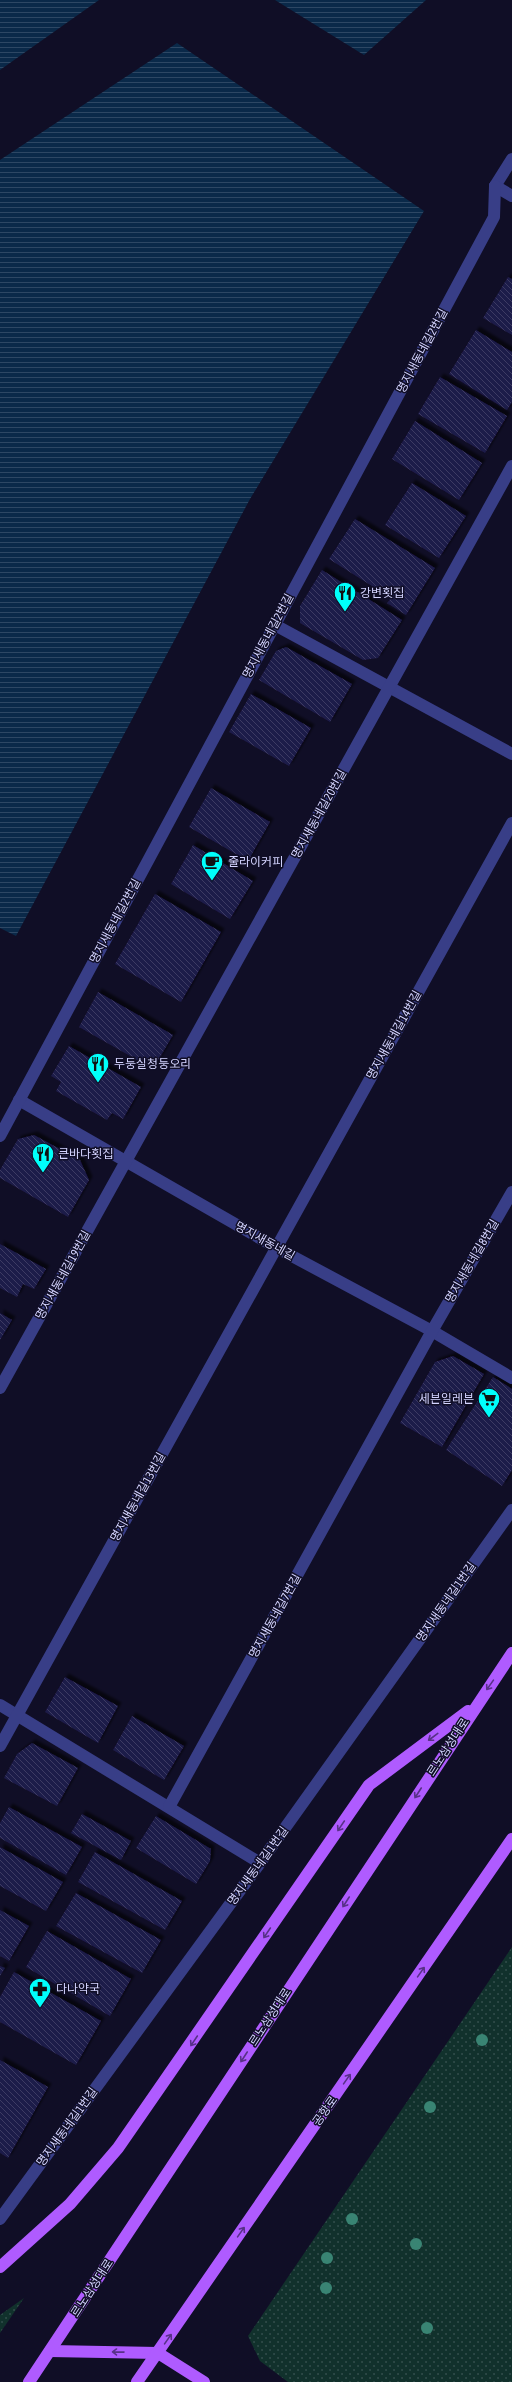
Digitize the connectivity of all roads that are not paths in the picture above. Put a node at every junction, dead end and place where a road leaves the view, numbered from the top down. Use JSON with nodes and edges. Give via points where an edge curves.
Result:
{"nodes":[{"id":1,"x":512,"y":159,"type":"edge"},
{"id":2,"x":496,"y":186,"type":"junction"},
{"id":3,"x":512,"y":196,"type":"edge"},
{"id":4,"x":512,"y":466,"type":"edge"},
{"id":5,"x":275,"y":625,"type":"junction"},
{"id":6,"x":389,"y":687,"type":"junction"},
{"id":7,"x":512,"y":754,"type":"edge"},
{"id":8,"x":512,"y":823,"type":"edge"},
{"id":9,"x":19,"y":1100,"type":"junction"},
{"id":10,"x":0,"y":1136,"type":"edge"},
{"id":11,"x":126,"y":1162,"type":"junction"},
{"id":12,"x":512,"y":1192,"type":"edge"},
{"id":13,"x":277,"y":1248,"type":"junction"},
{"id":14,"x":432,"y":1331,"type":"junction"},
{"id":15,"x":512,"y":1378,"type":"edge"},
{"id":16,"x":0,"y":1388,"type":"edge"},
{"id":17,"x":512,"y":1510,"type":"edge"},
{"id":18,"x":512,"y":1653,"type":"edge"},
{"id":19,"x":0,"y":1705,"type":"edge"},
{"id":20,"x":476,"y":1706,"type":"junction"},
{"id":21,"x":17,"y":1715,"type":"junction"},
{"id":22,"x":0,"y":1746,"type":"edge"},
{"id":23,"x":170,"y":1807,"type":"junction"},
{"id":24,"x":512,"y":1840,"type":"edge"},
{"id":25,"x":260,"y":1863,"type":"junction"},
{"id":26,"x":0,"y":2219,"type":"edge"},
{"id":27,"x":0,"y":2267,"type":"edge"},
{"id":28,"x":50,"y":2351,"type":"junction"},
{"id":29,"x":158,"y":2352,"type":"junction"},
{"id":30,"x":29,"y":2382,"type":"edge"},
{"id":31,"x":137,"y":2382,"type":"edge"},
{"id":32,"x":204,"y":2382,"type":"edge"}],
"edges":[{"from":1,"to":2,"type":"street"},
{"from":2,"to":3,"type":"street"},
{"from":2,"to":5,"type":"street","name":"명지새동네길2번길","via":[[494,218]]},
{"from":4,"to":6,"type":"street","name":"명지새동네길20번길"},
{"from":5,"to":6,"type":"street"},
{"from":5,"to":9,"type":"street","name":"명지새동네길2번길"},
{"from":6,"to":7,"type":"street"},
{"from":6,"to":11,"type":"street","name":"명지새동네길20번길"},
{"from":8,"to":13,"type":"street","name":"명지새동네길14번길"},
{"from":9,"to":10,"type":"street"},
{"from":9,"to":11,"type":"street","name":"명지새동네길"},
{"from":11,"to":13,"type":"street","name":"명지새동네길"},
{"from":11,"to":16,"type":"street","name":"명지새동네길19번길"},
{"from":12,"to":14,"type":"street","name":"명지새동네길8번길"},
{"from":13,"to":14,"type":"street","name":"명지새동네길"},
{"from":13,"to":21,"type":"street","name":"명지새동네길13번길"},
{"from":14,"to":15,"type":"street","name":"명지새동네길"},
{"from":14,"to":23,"type":"street","name":"명지새동네길7번길"},
{"from":17,"to":25,"type":"street","name":"명지새동네길1번길"},
{"from":18,"to":20,"type":"main road","name":"르노삼성대로","one_way":true},
{"from":19,"to":21,"type":"street"},
{"from":20,"to":27,"type":"main road","one_way":true,"via":[[369,1785],[118,2148],[70,2204]]},
{"from":20,"to":28,"type":"main road","name":"르노삼성대로","one_way":true},
{"from":21,"to":22,"type":"street","name":"명지새동네길13번길"},
{"from":21,"to":23,"type":"street"},
{"from":23,"to":25,"type":"street"},
{"from":29,"to":24,"type":"main road","name":"공항로","one_way":true},
{"from":25,"to":26,"type":"street","name":"명지새동네길1번길"},
{"from":29,"to":28,"type":"main road","one_way":true},
{"from":28,"to":30,"type":"main road","name":"르노삼성대로"},
{"from":29,"to":31,"type":"main road","name":"공항로"},
{"from":29,"to":32,"type":"main road"}]}
